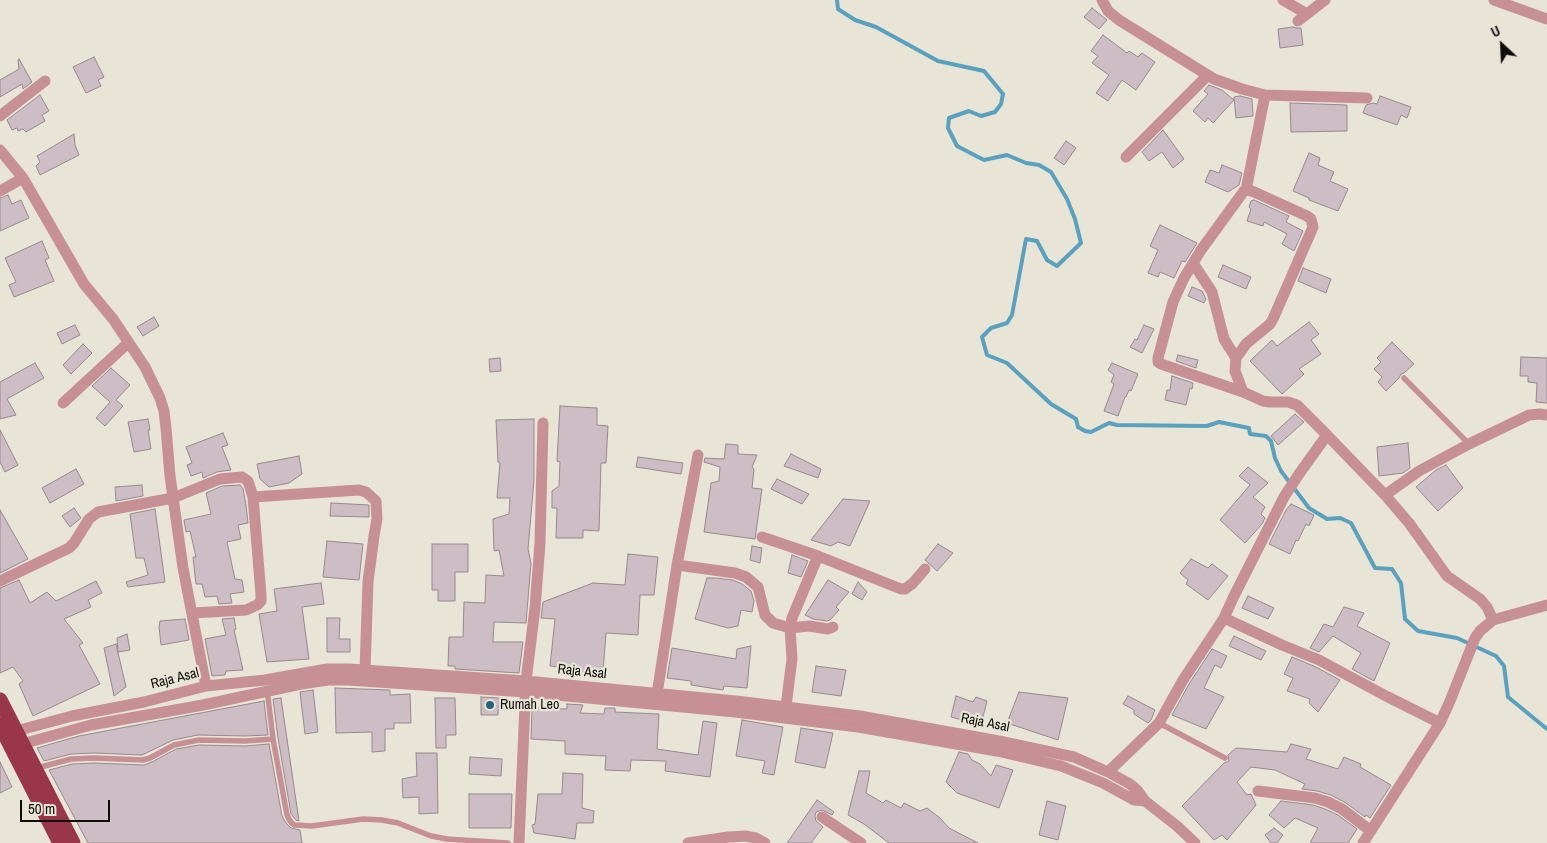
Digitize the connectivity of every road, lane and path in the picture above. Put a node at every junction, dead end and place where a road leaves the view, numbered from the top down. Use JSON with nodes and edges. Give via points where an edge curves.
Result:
{"nodes":[{"id":1,"x":1102,"y":0,"type":"edge"},
{"id":2,"x":1283,"y":0,"type":"edge"},
{"id":3,"x":1325,"y":0,"type":"edge"},
{"id":4,"x":1494,"y":0,"type":"edge"},
{"id":5,"x":1547,"y":19,"type":"edge"},
{"id":6,"x":1208,"y":75,"type":"junction"},
{"id":7,"x":45,"y":81,"type":"dead end"},
{"id":8,"x":1265,"y":95,"type":"junction"},
{"id":9,"x":1367,"y":98,"type":"dead end"},
{"id":10,"x":0,"y":116,"type":"edge"},
{"id":11,"x":0,"y":150,"type":"edge"},
{"id":12,"x":1126,"y":157,"type":"dead end"},
{"id":13,"x":23,"y":178,"type":"junction"},
{"id":14,"x":0,"y":190,"type":"edge"},
{"id":15,"x":1246,"y":190,"type":"junction"},
{"id":16,"x":1193,"y":263,"type":"junction"},
{"id":17,"x":128,"y":343,"type":"junction"},
{"id":18,"x":1236,"y":358,"type":"junction"},
{"id":19,"x":1404,"y":378,"type":"dead end"},
{"id":20,"x":1243,"y":392,"type":"junction"},
{"id":21,"x":63,"y":403,"type":"dead end"},
{"id":22,"x":1547,"y":415,"type":"edge"},
{"id":23,"x":543,"y":423,"type":"dead end"},
{"id":24,"x":1327,"y":435,"type":"junction"},
{"id":25,"x":1469,"y":444,"type":"junction"},
{"id":26,"x":698,"y":455,"type":"dead end"},
{"id":27,"x":1385,"y":495,"type":"junction"},
{"id":28,"x":253,"y":497,"type":"junction"},
{"id":29,"x":173,"y":498,"type":"junction"},
{"id":30,"x":762,"y":537,"type":"dead end"},
{"id":31,"x":818,"y":556,"type":"junction"},
{"id":32,"x":677,"y":565,"type":"junction"},
{"id":33,"x":925,"y":569,"type":"dead end"},
{"id":34,"x":0,"y":581,"type":"edge"},
{"id":35,"x":1547,"y":606,"type":"edge"},
{"id":36,"x":192,"y":613,"type":"junction"},
{"id":37,"x":1224,"y":618,"type":"junction"},
{"id":38,"x":1493,"y":620,"type":"junction"},
{"id":39,"x":833,"y":627,"type":"dead end"},
{"id":40,"x":790,"y":628,"type":"junction"},
{"id":41,"x":365,"y":670,"type":"junction"},
{"id":42,"x":206,"y":686,"type":"junction"},
{"id":43,"x":266,"y":686,"type":"junction"},
{"id":44,"x":526,"y":687,"type":"junction"},
{"id":45,"x":657,"y":694,"type":"junction"},
{"id":46,"x":0,"y":700,"type":"edge"},
{"id":47,"x":785,"y":713,"type":"junction"},
{"id":48,"x":1440,"y":722,"type":"junction"},
{"id":49,"x":1159,"y":723,"type":"junction"},
{"id":50,"x":11,"y":737,"type":"edge"},
{"id":51,"x":273,"y":739,"type":"junction"},
{"id":52,"x":1225,"y":758,"type":"dead end"},
{"id":53,"x":35,"y":768,"type":"junction"},
{"id":54,"x":1108,"y":772,"type":"junction"},
{"id":55,"x":1258,"y":791,"type":"dead end"},
{"id":56,"x":1144,"y":801,"type":"junction"},
{"id":57,"x":822,"y":818,"type":"dead end"},
{"id":58,"x":1371,"y":831,"type":"junction"},
{"id":59,"x":60,"y":843,"type":"edge"},
{"id":60,"x":73,"y":843,"type":"edge"},
{"id":61,"x":508,"y":843,"type":"edge"},
{"id":62,"x":519,"y":843,"type":"edge"},
{"id":63,"x":688,"y":843,"type":"edge"},
{"id":64,"x":765,"y":843,"type":"edge"},
{"id":65,"x":861,"y":843,"type":"edge"},
{"id":66,"x":1195,"y":843,"type":"edge"},
{"id":67,"x":1363,"y":843,"type":"edge"}],
"edges":[{"from":1,"to":6,"type":"street","via":[[1108,11],[1119,20]]},
{"from":2,"to":3,"type":"street","via":[[1302,18]]},
{"from":4,"to":5,"type":"street"},
{"from":6,"to":8,"type":"street"},
{"from":6,"to":12,"type":"street"},
{"from":7,"to":10,"type":"street"},
{"from":8,"to":9,"type":"street"},
{"from":8,"to":15,"type":"street"},
{"from":11,"to":13,"type":"street"},
{"from":13,"to":14,"type":"street"},
{"from":13,"to":17,"type":"street","via":[[80,278],[114,319]]},
{"from":15,"to":16,"type":"street"},
{"from":15,"to":18,"type":"street","via":[[1307,216],[1313,227],[1273,319]]},
{"from":16,"to":18,"type":"street","via":[[1212,292],[1224,339]]},
{"from":16,"to":20,"type":"street","via":[[1173,302],[1158,362]]},
{"from":17,"to":21,"type":"street"},
{"from":17,"to":29,"type":"street","via":[[153,383],[164,411]]},
{"from":18,"to":20,"type":"street","via":[[1235,371]]},
{"from":19,"to":25,"type":"lane"},
{"from":20,"to":24,"type":"street","via":[[1263,401],[1296,404]]},
{"from":22,"to":25,"type":"street","via":[[1529,415]]},
{"from":23,"to":44,"type":"street","via":[[539,553]]},
{"from":24,"to":27,"type":"street"},
{"from":24,"to":37,"type":"street","via":[[1284,497]]},
{"from":25,"to":27,"type":"street","via":[[1419,471]]},
{"from":26,"to":32,"type":"street"},
{"from":27,"to":38,"type":"street","via":[[1448,576],[1480,599]]},
{"from":28,"to":29,"type":"street","via":[[248,481],[242,477],[220,479]]},
{"from":28,"to":36,"type":"street","via":[[260,601],[246,610]]},
{"from":28,"to":41,"type":"street","via":[[359,490],[376,501],[377,519],[368,582]]},
{"from":29,"to":34,"type":"street","via":[[98,512],[88,519],[69,548]]},
{"from":29,"to":36,"type":"street"},
{"from":30,"to":31,"type":"street"},
{"from":31,"to":33,"type":"street","via":[[901,589],[914,583]]},
{"from":31,"to":40,"type":"street"},
{"from":32,"to":40,"type":"street","via":[[746,577],[758,587],[765,616],[773,623]]},
{"from":32,"to":45,"type":"street"},
{"from":35,"to":38,"type":"street"},
{"from":36,"to":42,"type":"street"},
{"from":37,"to":48,"type":"street","via":[[1319,660]]},
{"from":37,"to":49,"type":"street"},
{"from":38,"to":48,"type":"street","via":[[1475,638]]},
{"from":39,"to":40,"type":"street"},
{"from":40,"to":47,"type":"street","via":[[792,659]]},
{"from":41,"to":43,"type":"street","name":"Raja Asal","via":[[327,669]]},
{"from":41,"to":44,"type":"street","name":"Raja Asal"},
{"from":42,"to":43,"type":"street","name":"Raja Asal"},
{"from":42,"to":50,"type":"street","name":"Raja Asal","via":[[79,714]]},
{"from":43,"to":44,"type":"street","name":"Raja Asal","via":[[338,679]]},
{"from":43,"to":50,"type":"street","name":"Raja Asal","via":[[91,725]]},
{"from":43,"to":51,"type":"lane"},
{"from":44,"to":45,"type":"street","name":"Raja Asal"},
{"from":44,"to":47,"type":"street","name":"Raja Asal","via":[[735,712]]},
{"from":44,"to":62,"type":"street"},
{"from":45,"to":47,"type":"street","name":"Raja Asal","via":[[736,701]]},
{"from":46,"to":50,"type":"highway"},
{"from":47,"to":54,"type":"street","name":"Raja Asal","via":[[869,718],[999,741],[1074,757]]},
{"from":47,"to":56,"type":"street","name":"Raja Asal","via":[[997,751],[1072,770],[1134,800]]},
{"from":48,"to":58,"type":"street"},
{"from":49,"to":52,"type":"lane"},
{"from":49,"to":54,"type":"street"},
{"from":50,"to":53,"type":"highway"},
{"from":50,"to":59,"type":"highway"},
{"from":51,"to":53,"type":"lane","via":[[187,741],[143,760],[72,759]]},
{"from":51,"to":61,"type":"lane","via":[[287,815],[294,825],[382,820],[447,839]]},
{"from":53,"to":60,"type":"highway"},
{"from":54,"to":56,"type":"street","name":"Raja Asal","via":[[1137,790]]},
{"from":55,"to":58,"type":"street","via":[[1328,802]]},
{"from":56,"to":66,"type":"street","name":"Raja Asal"},
{"from":57,"to":65,"type":"street"},
{"from":58,"to":67,"type":"street"},
{"from":63,"to":64,"type":"street","via":[[745,836]]}]}
